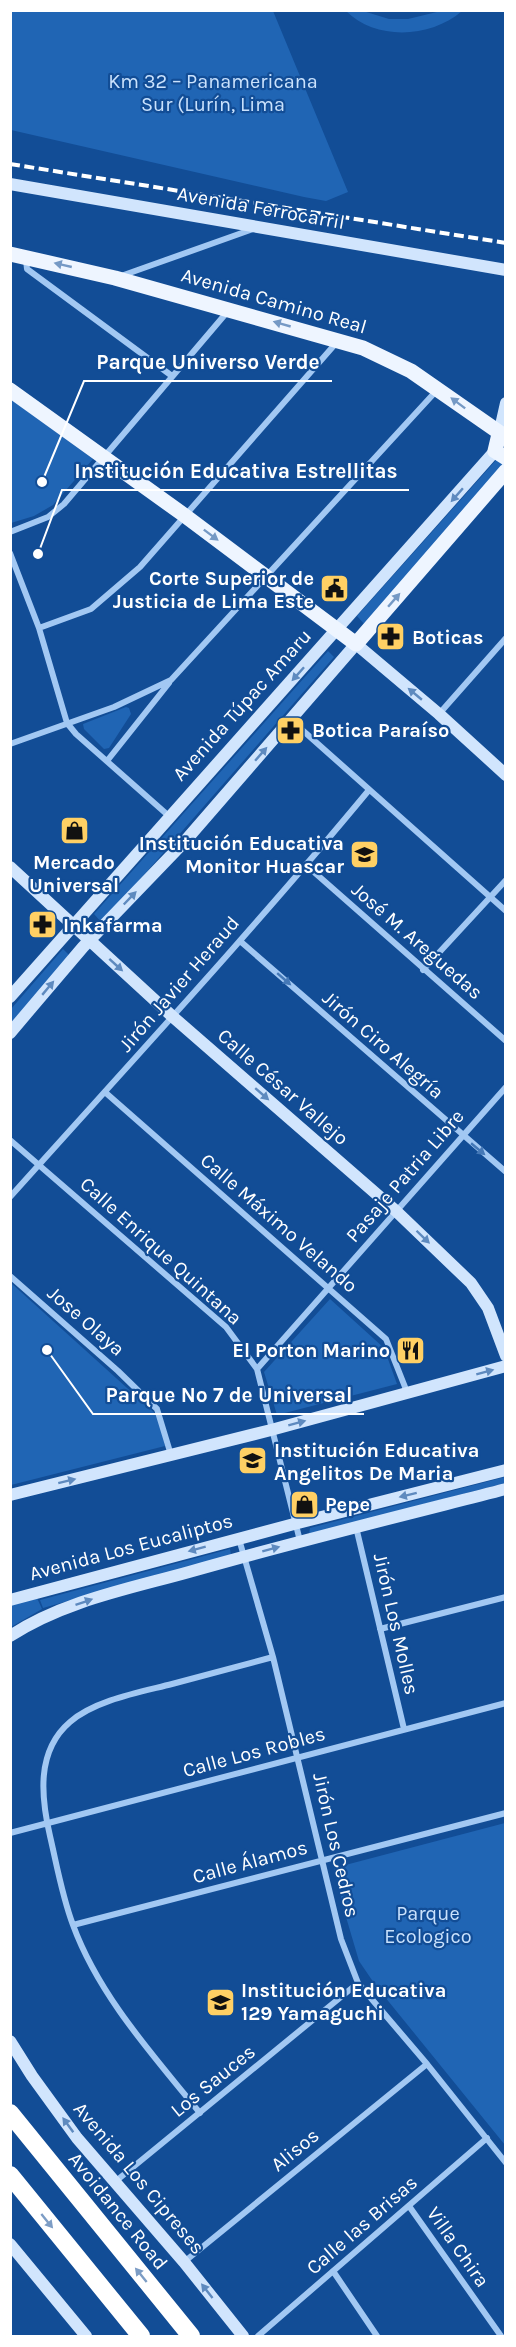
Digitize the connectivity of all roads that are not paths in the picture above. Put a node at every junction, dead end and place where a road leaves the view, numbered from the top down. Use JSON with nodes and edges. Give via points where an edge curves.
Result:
{"nodes":[{"id":1,"x":10,"y":184,"type":"edge"},
{"id":2,"x":258,"y":227,"type":"junction"},
{"id":3,"x":18,"y":255,"type":"edge"},
{"id":4,"x":506,"y":270,"type":"edge"},
{"id":5,"x":115,"y":278,"type":"junction"},
{"id":6,"x":230,"y":310,"type":"junction"},
{"id":7,"x":338,"y":340,"type":"junction"},
{"id":8,"x":172,"y":376,"type":"junction"},
{"id":9,"x":438,"y":388,"type":"junction"},
{"id":10,"x":10,"y":390,"type":"edge"},
{"id":11,"x":506,"y":403,"type":"edge"},
{"id":12,"x":502,"y":435,"type":"edge"},
{"id":13,"x":500,"y":454,"type":"edge"},
{"id":14,"x":103,"y":458,"type":"junction"},
{"id":15,"x":506,"y":471,"type":"edge"},
{"id":16,"x":184,"y":515,"type":"junction"},
{"id":17,"x":10,"y":532,"type":"edge"},
{"id":18,"x":10,"y":553,"type":"edge"},
{"id":19,"x":266,"y":577,"type":"junction"},
{"id":20,"x":39,"y":628,"type":"junction"},
{"id":21,"x":338,"y":630,"type":"junction"},
{"id":22,"x":506,"y":638,"type":"edge"},
{"id":23,"x":356,"y":644,"type":"junction"},
{"id":24,"x":171,"y":680,"type":"junction"},
{"id":25,"x":439,"y":714,"type":"junction"},
{"id":26,"x":290,"y":720,"type":"junction"},
{"id":27,"x":67,"y":723,"type":"junction"},
{"id":28,"x":10,"y":744,"type":"edge"},
{"id":29,"x":107,"y":761,"type":"junction"},
{"id":30,"x":506,"y":775,"type":"edge"},
{"id":31,"x":369,"y":790,"type":"junction"},
{"id":32,"x":170,"y":817,"type":"junction"},
{"id":33,"x":306,"y":866,"type":"junction"},
{"id":34,"x":10,"y":867,"type":"edge"},
{"id":35,"x":506,"y":880,"type":"edge"},
{"id":36,"x":490,"y":897,"type":"junction"},
{"id":37,"x":506,"y":911,"type":"edge"},
{"id":38,"x":72,"y":925,"type":"junction"},
{"id":39,"x":89,"y":940,"type":"junction"},
{"id":40,"x":240,"y":941,"type":"junction"},
{"id":41,"x":423,"y":970,"type":"junction"},
{"id":42,"x":10,"y":997,"type":"edge"},
{"id":43,"x":173,"y":1017,"type":"junction"},
{"id":44,"x":10,"y":1033,"type":"edge"},
{"id":45,"x":506,"y":1041,"type":"edge"},
{"id":46,"x":506,"y":1087,"type":"edge"},
{"id":47,"x":106,"y":1093,"type":"junction"},
{"id":48,"x":461,"y":1136,"type":"junction"},
{"id":49,"x":10,"y":1140,"type":"edge"},
{"id":50,"x":39,"y":1165,"type":"junction"},
{"id":51,"x":506,"y":1172,"type":"edge"},
{"id":52,"x":10,"y":1197,"type":"edge"},
{"id":53,"x":396,"y":1211,"type":"junction"},
{"id":54,"x":10,"y":1276,"type":"edge"},
{"id":55,"x":329,"y":1288,"type":"junction"},
{"id":56,"x":506,"y":1356,"type":"edge"},
{"id":57,"x":506,"y":1366,"type":"edge"},
{"id":58,"x":257,"y":1369,"type":"junction"},
{"id":59,"x":408,"y":1393,"type":"junction"},
{"id":60,"x":271,"y":1430,"type":"junction"},
{"id":61,"x":171,"y":1455,"type":"junction"},
{"id":62,"x":506,"y":1470,"type":"edge"},
{"id":63,"x":506,"y":1489,"type":"edge"},
{"id":64,"x":10,"y":1495,"type":"edge"},
{"id":65,"x":294,"y":1524,"type":"junction"},
{"id":66,"x":356,"y":1527,"type":"junction"},
{"id":67,"x":239,"y":1538,"type":"junction"},
{"id":68,"x":300,"y":1541,"type":"junction"},
{"id":69,"x":244,"y":1556,"type":"junction"},
{"id":70,"x":506,"y":1597,"type":"edge"},
{"id":71,"x":10,"y":1599,"type":"edge"},
{"id":72,"x":380,"y":1629,"type":"junction"},
{"id":73,"x":10,"y":1636,"type":"edge"},
{"id":74,"x":273,"y":1657,"type":"junction"},
{"id":75,"x":506,"y":1703,"type":"edge"},
{"id":76,"x":404,"y":1730,"type":"junction"},
{"id":77,"x":298,"y":1757,"type":"junction"},
{"id":78,"x":506,"y":1813,"type":"edge"},
{"id":79,"x":47,"y":1823,"type":"junction"},
{"id":80,"x":10,"y":1833,"type":"edge"},
{"id":81,"x":323,"y":1860,"type":"junction"},
{"id":82,"x":73,"y":1925,"type":"junction"},
{"id":83,"x":358,"y":1983,"type":"junction"},
{"id":84,"x":10,"y":2041,"type":"edge"},
{"id":85,"x":427,"y":2064,"type":"junction"},
{"id":86,"x":10,"y":2113,"type":"edge"},
{"id":87,"x":200,"y":2113,"type":"junction"},
{"id":88,"x":487,"y":2138,"type":"junction"},
{"id":89,"x":506,"y":2163,"type":"edge"},
{"id":90,"x":10,"y":2175,"type":"edge"},
{"id":91,"x":116,"y":2181,"type":"junction"},
{"id":92,"x":409,"y":2206,"type":"junction"},
{"id":93,"x":10,"y":2244,"type":"edge"},
{"id":94,"x":184,"y":2262,"type":"junction"},
{"id":95,"x":333,"y":2271,"type":"junction"},
{"id":96,"x":86,"y":2337,"type":"edge"},
{"id":97,"x":141,"y":2337,"type":"edge"},
{"id":98,"x":191,"y":2337,"type":"edge"},
{"id":99,"x":243,"y":2337,"type":"edge"},
{"id":100,"x":258,"y":2337,"type":"edge"},
{"id":101,"x":377,"y":2337,"type":"edge"},
{"id":102,"x":501,"y":2337,"type":"edge"}],
"edges":[{"from":1,"to":2,"type":"street","name":"Avenida Ferrocarril"},
{"from":2,"to":4,"type":"street","name":"Avenida Ferrocarril"},
{"from":2,"to":5,"type":"street"},
{"from":5,"to":3,"type":"main road","name":"Avenida Camino Real","one_way":true},
{"from":3,"to":8,"type":"street","via":[[27,269]]},
{"from":5,"to":6,"type":"main road","name":"Avenida Camino Real"},
{"from":7,"to":6,"type":"main road","name":"Avenida Camino Real","one_way":true},
{"from":6,"to":8,"type":"street"},
{"from":7,"to":9,"type":"main road","name":"Avenida Camino Real","via":[[386,357]]},
{"from":7,"to":16,"type":"street"},
{"from":8,"to":14,"type":"street"},
{"from":12,"to":9,"type":"main road","name":"Avenida Camino Real","one_way":true},
{"from":9,"to":19,"type":"street"},
{"from":10,"to":14,"type":"main road"},
{"from":11,"to":12,"type":"street","name":"Avenida Túpac Amaru"},
{"from":12,"to":13,"type":"main road","name":"Avenida Túpac Amaru"},
{"from":13,"to":21,"type":"street","name":"Avenida Túpac Amaru","one_way":true},
{"from":14,"to":16,"type":"main road"},
{"from":14,"to":17,"type":"street","via":[[48,517]]},
{"from":23,"to":15,"type":"main road","one_way":true},
{"from":16,"to":19,"type":"main road","one_way":true},
{"from":16,"to":20,"type":"street","via":[[140,567],[91,609]]},
{"from":18,"to":20,"type":"street"},
{"from":19,"to":21,"type":"main road"},
{"from":19,"to":24,"type":"street"},
{"from":20,"to":27,"type":"street"},
{"from":21,"to":23,"type":"main road"},
{"from":21,"to":32,"type":"street","name":"Avenida Túpac Amaru","one_way":true},
{"from":22,"to":25,"type":"street"},
{"from":25,"to":23,"type":"street","one_way":true},
{"from":23,"to":26,"type":"street"},
{"from":24,"to":27,"type":"street","via":[[114,707]]},
{"from":24,"to":29,"type":"street"},
{"from":25,"to":30,"type":"street"},
{"from":26,"to":31,"type":"street"},
{"from":39,"to":26,"type":"street","one_way":true,"via":[[186,840]]},
{"from":27,"to":28,"type":"street"},
{"from":27,"to":29,"type":"street"},
{"from":29,"to":32,"type":"street"},
{"from":31,"to":33,"type":"street","name":"Jirón Javier Heraud"},
{"from":31,"to":36,"type":"street"},
{"from":32,"to":38,"type":"street","name":"Avenida Túpac Amaru"},
{"from":33,"to":40,"type":"street","name":"Jirón Javier Heraud"},
{"from":33,"to":41,"type":"street","name":"José M. Areguedas"},
{"from":34,"to":38,"type":"street","name":"Calle César Vallejo"},
{"from":35,"to":36,"type":"street"},
{"from":36,"to":37,"type":"street"},
{"from":36,"to":41,"type":"street"},
{"from":38,"to":39,"type":"street","name":"Calle César Vallejo"},
{"from":38,"to":42,"type":"street","name":"Avenida Túpac Amaru"},
{"from":39,"to":43,"type":"street","name":"Calle César Vallejo","one_way":true},
{"from":44,"to":39,"type":"street","one_way":true},
{"from":40,"to":43,"type":"street","name":"Jirón Javier Heraud"},
{"from":40,"to":48,"type":"street","name":"Jirón Ciro Alegría","one_way":true},
{"from":41,"to":45,"type":"street","name":"José M. Areguedas"},
{"from":43,"to":47,"type":"street","name":"Jirón Javier Heraud"},
{"from":43,"to":53,"type":"street","name":"Calle César Vallejo","one_way":true},
{"from":46,"to":48,"type":"street","name":"Pasaje Patria Libre"},
{"from":47,"to":50,"type":"street","name":"Jirón Javier Heraud"},
{"from":47,"to":55,"type":"street","name":"Calle Máximo Velando"},
{"from":48,"to":51,"type":"street","name":"Jirón Ciro Alegría","one_way":true},
{"from":48,"to":53,"type":"street","name":"Pasaje Patria Libre"},
{"from":49,"to":50,"type":"street","name":"Calle Enrique Quintana"},
{"from":50,"to":52,"type":"street","name":"Jirón Javier Heraud"},
{"from":50,"to":58,"type":"street","name":"Calle Enrique Quintana","via":[[226,1327]]},
{"from":53,"to":55,"type":"street","name":"Pasaje Patria Libre"},
{"from":53,"to":56,"type":"street","name":"Calle César Vallejo","one_way":true,"via":[[471,1283],[488,1308]]},
{"from":54,"to":61,"type":"street","name":"Jose Olaya","via":[[157,1409]]},
{"from":55,"to":58,"type":"street","name":"Pasaje Patria Libre"},
{"from":55,"to":59,"type":"street","name":"Calle Máximo Velando","via":[[386,1339]]},
{"from":59,"to":57,"type":"street","one_way":true},
{"from":58,"to":60,"type":"street","name":"Calle Enrique Quintana"},
{"from":60,"to":59,"type":"street","one_way":true},
{"from":60,"to":61,"type":"street"},
{"from":60,"to":65,"type":"street","name":"Calle Enrique Quintana"},
{"from":64,"to":61,"type":"street","one_way":true},
{"from":62,"to":65,"type":"street","name":"Avenida Los Eucaliptos","one_way":true},
{"from":63,"to":66,"type":"street","name":"Avenida Los Eucaliptos"},
{"from":65,"to":67,"type":"street","name":"Avenida Los Eucaliptos"},
{"from":65,"to":68,"type":"street","name":"Calle Enrique Quintana"},
{"from":66,"to":68,"type":"street","name":"Avenida Los Eucaliptos"},
{"from":66,"to":72,"type":"street","name":"Jirón Los Molles"},
{"from":67,"to":69,"type":"street","name":"Jirón Los Cedros"},
{"from":67,"to":71,"type":"street","name":"Avenida Los Eucaliptos","one_way":true},
{"from":69,"to":68,"type":"street","name":"Avenida Los Eucaliptos","one_way":true},
{"from":73,"to":69,"type":"street","name":"Avenida Los Eucaliptos","one_way":true,"via":[[58,1611],[101,1596]]},
{"from":69,"to":74,"type":"street","name":"Jirón Los Cedros"},
{"from":70,"to":72,"type":"street"},
{"from":72,"to":76,"type":"street","name":"Jirón Los Molles"},
{"from":74,"to":77,"type":"street","name":"Jirón Los Cedros"},
{"from":74,"to":79,"type":"street","via":[[130,1695],[86,1711],[70,1722],[49,1752],[44,1768]]},
{"from":75,"to":76,"type":"street","name":"Calle Los Robles"},
{"from":76,"to":77,"type":"street","name":"Calle Los Robles"},
{"from":77,"to":79,"type":"street","name":"Calle Los Robles"},
{"from":77,"to":81,"type":"street","name":"Jirón Los Cedros"},
{"from":78,"to":81,"type":"street","name":"Calle Álamos"},
{"from":79,"to":80,"type":"street","name":"Calle Los Robles"},
{"from":79,"to":82,"type":"street"},
{"from":81,"to":82,"type":"street","name":"Calle Álamos"},
{"from":81,"to":83,"type":"street","name":"Jirón Los Cedros","via":[[341,1939]]},
{"from":82,"to":87,"type":"street","via":[[117,2006]]},
{"from":83,"to":85,"type":"street","name":"Jirón Los Cedros"},
{"from":83,"to":87,"type":"street","name":"Los Sauces"},
{"from":91,"to":84,"type":"street","name":"Avenida Los Cipreses","one_way":true,"via":[[77,2138]]},
{"from":85,"to":88,"type":"street","name":"Jirón Los Cedros"},
{"from":85,"to":94,"type":"street","name":"Alisos"},
{"from":98,"to":86,"type":"highway","name":"Avoidance Road","one_way":true},
{"from":87,"to":91,"type":"street","name":"Los Sauces"},
{"from":88,"to":89,"type":"street","name":"Jirón Los Cedros"},
{"from":88,"to":92,"type":"street","name":"Calle las Brisas"},
{"from":90,"to":97,"type":"highway","one_way":true},
{"from":91,"to":94,"type":"street","name":"Avenida Los Cipreses"},
{"from":92,"to":95,"type":"street","name":"Calle las Brisas"},
{"from":92,"to":102,"type":"street","name":"Villa Chira"},
{"from":93,"to":96,"type":"street"},
{"from":99,"to":94,"type":"street","name":"Avenida Los Cipreses","one_way":true},
{"from":95,"to":100,"type":"street","name":"Calle las Brisas"},
{"from":95,"to":101,"type":"street"}]}
